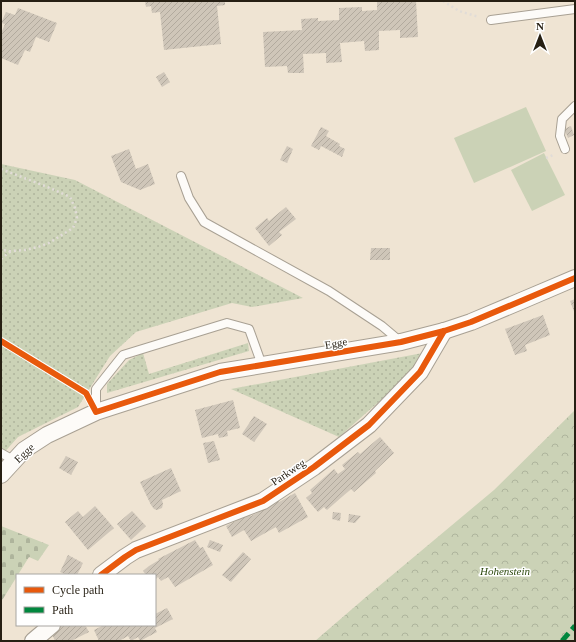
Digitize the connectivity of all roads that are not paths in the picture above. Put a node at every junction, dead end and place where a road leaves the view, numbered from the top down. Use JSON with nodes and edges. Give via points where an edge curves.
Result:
{"nodes":[{"id":1,"x":575,"y":9,"type":"edge"},
{"id":2,"x":491,"y":20,"type":"road end"},
{"id":3,"x":575,"y":106,"type":"edge"},
{"id":4,"x":565,"y":149,"type":"dead end"},
{"id":5,"x":181,"y":176,"type":"dead end"},
{"id":6,"x":575,"y":278,"type":"edge"},
{"id":7,"x":444,"y":330,"type":"junction"},
{"id":8,"x":401,"y":342,"type":"junction"},
{"id":9,"x":262,"y":365,"type":"junction"},
{"id":10,"x":96,"y":412,"type":"junction"},
{"id":11,"x":1,"y":453,"type":"edge"},
{"id":12,"x":15,"y":461,"type":"junction"},
{"id":13,"x":1,"y":475,"type":"edge"},
{"id":14,"x":103,"y":574,"type":"edge"},
{"id":15,"x":51,"y":626,"type":"edge"},
{"id":16,"x":33,"y":641,"type":"edge"}],
"edges":[{"from":1,"to":2,"type":"lane"},
{"from":3,"to":4,"type":"lane","via":[[562,119],[560,136]]},
{"from":5,"to":8,"type":"lane","via":[[189,198],[204,222],[329,291],[382,326]]},
{"from":6,"to":7,"type":"street","name":"Egge","via":[[471,322]]},
{"from":7,"to":8,"type":"street","name":"Egge"},
{"from":7,"to":14,"type":"street","name":"Parkweg","via":[[420,372],[370,425],[314,467],[263,501],[136,550]]},
{"from":8,"to":9,"type":"street","name":"Egge"},
{"from":9,"to":10,"type":"street","name":"Egge","via":[[220,372]]},
{"from":9,"to":10,"type":"lane","via":[[249,329],[227,323],[123,355],[96,389]]},
{"from":10,"to":12,"type":"street","name":"Egge","via":[[47,434],[24,450]]},
{"from":11,"to":12,"type":"lane"},
{"from":12,"to":13,"type":"street","name":"Egge"},
{"from":15,"to":16,"type":"street"}]}
